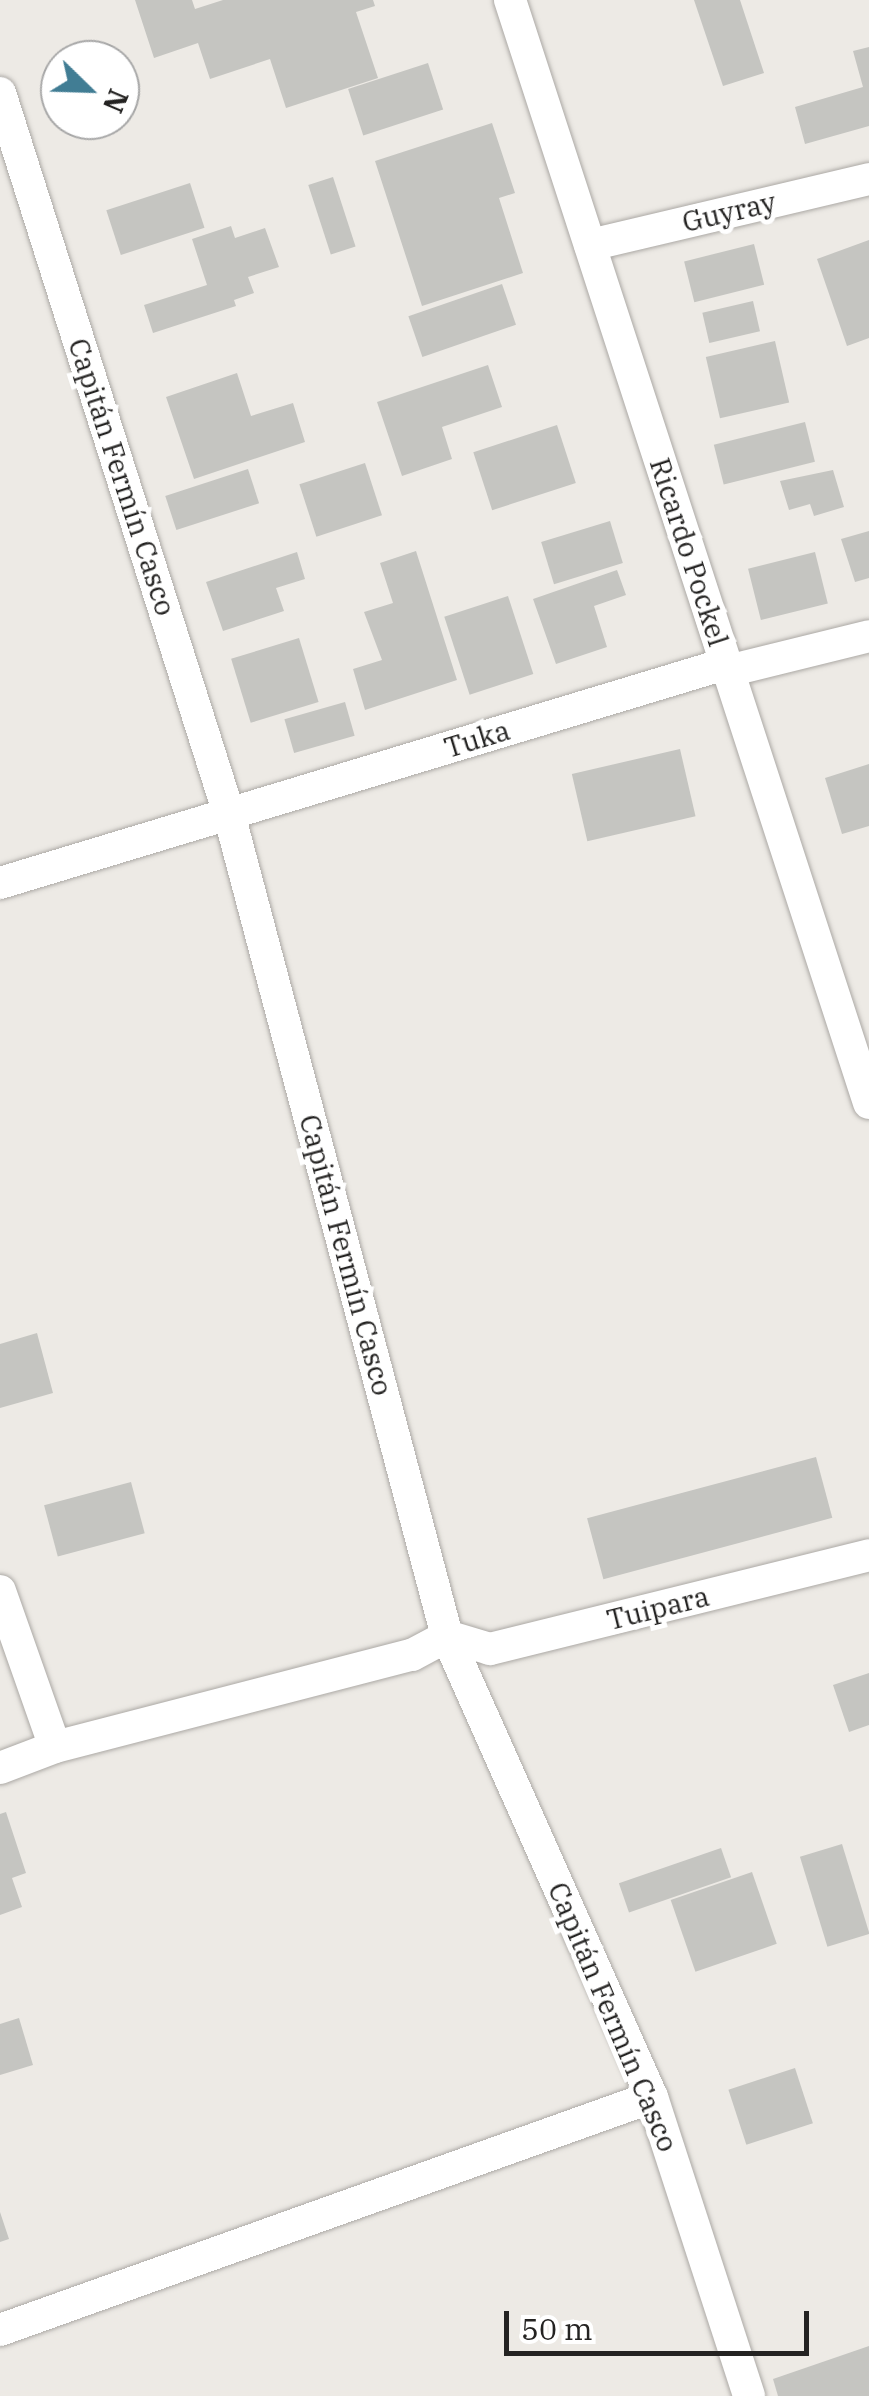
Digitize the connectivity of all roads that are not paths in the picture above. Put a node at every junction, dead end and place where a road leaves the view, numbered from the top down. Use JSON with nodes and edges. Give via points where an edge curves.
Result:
{"nodes":[{"id":1,"x":510,"y":0,"type":"edge"},
{"id":2,"x":0,"y":93,"type":"edge"},
{"id":3,"x":869,"y":179,"type":"edge"},
{"id":4,"x":590,"y":246,"type":"junction"},
{"id":5,"x":869,"y":636,"type":"edge"},
{"id":6,"x":726,"y":668,"type":"junction"},
{"id":7,"x":229,"y":814,"type":"junction"},
{"id":8,"x":0,"y":883,"type":"edge"},
{"id":9,"x":868,"y":1097,"type":"edge"},
{"id":10,"x":869,"y":1555,"type":"edge"},
{"id":11,"x":0,"y":1590,"type":"edge"},
{"id":12,"x":447,"y":1636,"type":"junction"},
{"id":13,"x":55,"y":1747,"type":"junction"},
{"id":14,"x":0,"y":1768,"type":"edge"},
{"id":15,"x":652,"y":2097,"type":"junction"},
{"id":16,"x":0,"y":2330,"type":"edge"},
{"id":17,"x":748,"y":2396,"type":"edge"}],
"edges":[{"from":1,"to":4,"type":"street","name":"Ricardo Pockel"},
{"from":2,"to":7,"type":"street","name":"Capitán Fermín Casco"},
{"from":3,"to":4,"type":"street","name":"Guyray"},
{"from":4,"to":6,"type":"street","name":"Ricardo Pockel"},
{"from":5,"to":6,"type":"street","name":"Tuka"},
{"from":6,"to":7,"type":"street","name":"Tuka"},
{"from":6,"to":9,"type":"street","name":"Ricardo Pockel"},
{"from":7,"to":8,"type":"street","name":"Tuka"},
{"from":7,"to":12,"type":"street","name":"Capitán Fermín Casco"},
{"from":10,"to":12,"type":"street","name":"Tuipara","via":[[490,1650]]},
{"from":11,"to":13,"type":"street"},
{"from":12,"to":13,"type":"street","via":[[412,1655]]},
{"from":12,"to":15,"type":"street","name":"Capitán Fermín Casco"},
{"from":13,"to":14,"type":"street"},
{"from":15,"to":16,"type":"street"},
{"from":15,"to":17,"type":"street","name":"Capitán Fermín Casco"}]}
